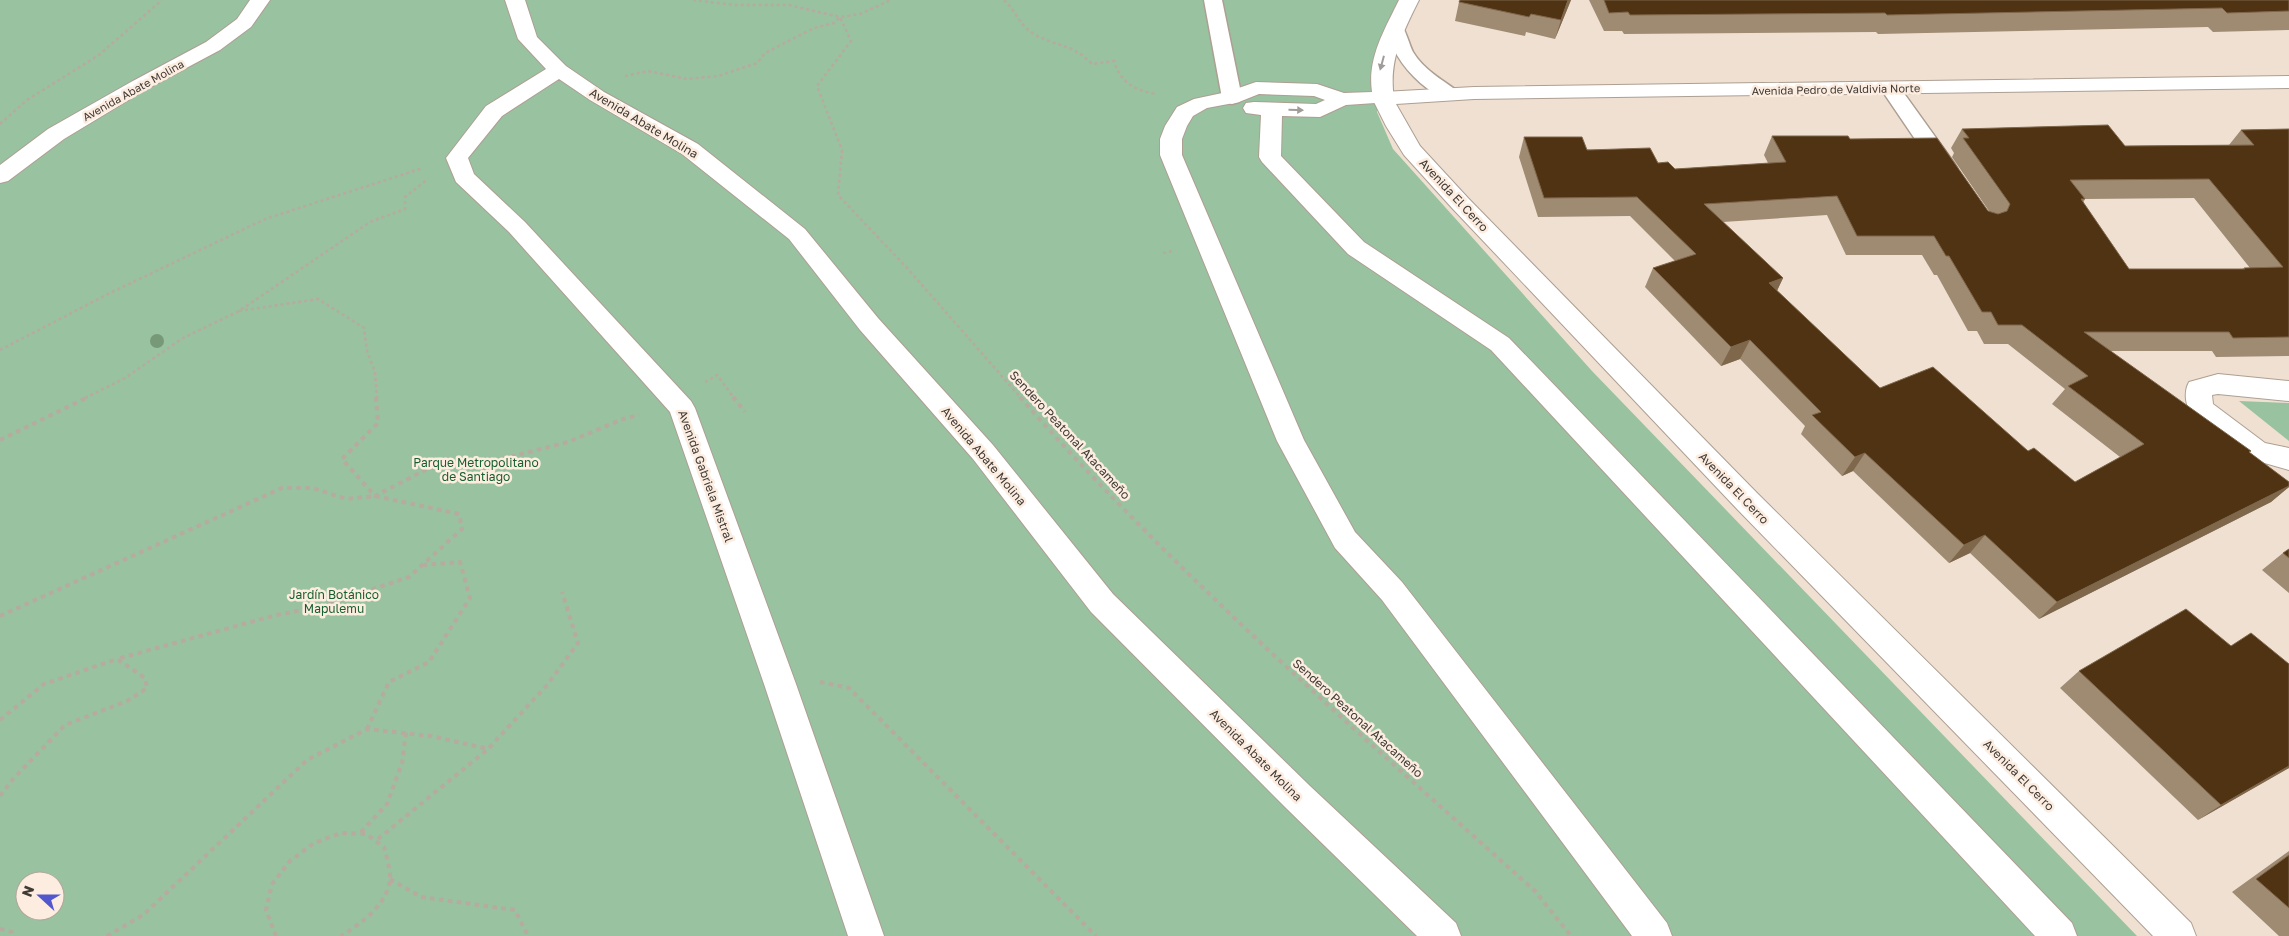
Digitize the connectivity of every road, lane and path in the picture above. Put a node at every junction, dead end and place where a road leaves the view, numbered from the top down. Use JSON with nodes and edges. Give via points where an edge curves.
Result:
{"nodes":[{"id":1,"x":162,"y":0,"type":"edge"},
{"id":2,"x":260,"y":0,"type":"edge"},
{"id":3,"x":516,"y":0,"type":"edge"},
{"id":4,"x":693,"y":0,"type":"edge"},
{"id":5,"x":891,"y":0,"type":"edge"},
{"id":6,"x":1004,"y":0,"type":"edge"},
{"id":7,"x":1213,"y":0,"type":"edge"},
{"id":8,"x":1409,"y":0,"type":"edge"},
{"id":9,"x":840,"y":17,"type":"junction"},
{"id":10,"x":1395,"y":30,"type":"junction"},
{"id":11,"x":559,"y":70,"type":"junction"},
{"id":12,"x":2289,"y":82,"type":"edge"},
{"id":13,"x":1891,"y":88,"type":"junction"},
{"id":14,"x":1448,"y":94,"type":"junction"},
{"id":15,"x":597,"y":96,"type":"junction"},
{"id":16,"x":1232,"y":98,"type":"junction"},
{"id":17,"x":1383,"y":98,"type":"junction"},
{"id":18,"x":1342,"y":99,"type":"junction"},
{"id":19,"x":1201,"y":103,"type":"junction"},
{"id":20,"x":1272,"y":109,"type":"junction"},
{"id":21,"x":0,"y":124,"type":"edge"},
{"id":22,"x":460,"y":168,"type":"junction"},
{"id":23,"x":0,"y":176,"type":"edge"},
{"id":24,"x":1958,"y":185,"type":"edge"},
{"id":25,"x":239,"y":311,"type":"junction"},
{"id":26,"x":0,"y":350,"type":"edge"},
{"id":27,"x":2289,"y":391,"type":"edge"},
{"id":28,"x":676,"y":400,"type":"junction"},
{"id":29,"x":745,"y":412,"type":"dead end"},
{"id":30,"x":0,"y":440,"type":"edge"},
{"id":31,"x":2289,"y":459,"type":"edge"},
{"id":32,"x":375,"y":496,"type":"junction"},
{"id":33,"x":423,"y":565,"type":"junction"},
{"id":34,"x":562,"y":592,"type":"dead end"},
{"id":35,"x":0,"y":616,"type":"edge"},
{"id":36,"x":117,"y":659,"type":"junction"},
{"id":37,"x":780,"y":684,"type":"junction"},
{"id":38,"x":0,"y":720,"type":"edge"},
{"id":39,"x":367,"y":729,"type":"junction"},
{"id":40,"x":406,"y":732,"type":"junction"},
{"id":41,"x":488,"y":749,"type":"junction"},
{"id":42,"x":0,"y":796,"type":"edge"},
{"id":43,"x":361,"y":832,"type":"junction"},
{"id":44,"x":378,"y":839,"type":"junction"},
{"id":45,"x":390,"y":879,"type":"junction"},
{"id":46,"x":0,"y":929,"type":"edge"},
{"id":47,"x":14,"y":936,"type":"edge"},
{"id":48,"x":106,"y":936,"type":"edge"},
{"id":49,"x":276,"y":936,"type":"edge"},
{"id":50,"x":341,"y":936,"type":"edge"},
{"id":51,"x":528,"y":936,"type":"edge"},
{"id":52,"x":866,"y":936,"type":"edge"},
{"id":53,"x":1096,"y":936,"type":"edge"},
{"id":54,"x":1442,"y":936,"type":"edge"},
{"id":55,"x":1571,"y":936,"type":"edge"},
{"id":56,"x":1654,"y":936,"type":"edge"},
{"id":57,"x":2059,"y":936,"type":"edge"},
{"id":58,"x":2178,"y":936,"type":"edge"}],
"edges":[{"from":1,"to":21,"type":"path","via":[[99,55],[27,100]]},
{"from":2,"to":23,"type":"street","name":"Avenida Abate Molina","via":[[244,23],[213,46],[56,134]]},
{"from":3,"to":11,"type":"street","name":"Avenida Abate Molina","via":[[528,39]]},
{"from":4,"to":9,"type":"path","via":[[735,5],[789,4]]},
{"from":5,"to":9,"type":"path","via":[[860,14]]},
{"from":6,"to":19,"type":"path","via":[[1027,29],[1076,48],[1092,64],[1114,62],[1118,76],[1135,90]]},
{"from":7,"to":16,"type":"lane"},
{"from":8,"to":10,"type":"street","name":"Avenida El Cerro"},
{"from":9,"to":15,"type":"path","via":[[834,23],[814,28],[765,53],[757,63],[744,68],[718,76],[687,79],[648,71],[628,75]]},
{"from":9,"to":55,"type":"path","name":"Sendero Peatonal Atacameño","via":[[851,41],[817,86],[842,150],[838,195],[1112,497],[1248,632],[1535,891]]},
{"from":10,"to":14,"type":"lane","via":[[1413,68]]},
{"from":10,"to":17,"type":"street","name":"Avenida El Cerro","one_way":true,"via":[[1381,63]]},
{"from":11,"to":15,"type":"street","name":"Avenida Abate Molina"},
{"from":11,"to":22,"type":"street","via":[[494,111]]},
{"from":12,"to":13,"type":"street","name":"Avenida Pedro de Valdivia Norte"},
{"from":13,"to":14,"type":"street","name":"Avenida Pedro de Valdivia Norte"},
{"from":13,"to":24,"type":"lane"},
{"from":14,"to":17,"type":"street","name":"Avenida Pedro de Valdivia Norte"},
{"from":15,"to":54,"type":"street","name":"Avenida Abate Molina","via":[[690,149],[797,234],[869,324],[984,452],[1102,603]]},
{"from":16,"to":18,"type":"street","via":[[1256,88],[1318,90]]},
{"from":16,"to":19,"type":"street"},
{"from":16,"to":20,"type":"street","via":[[1256,109]]},
{"from":17,"to":18,"type":"street"},
{"from":17,"to":58,"type":"street","name":"Avenida El Cerro","via":[[1412,150],[1460,203],[1747,501]]},
{"from":20,"to":18,"type":"street","one_way":true,"via":[[1320,111]]},
{"from":19,"to":56,"type":"street","via":[[1185,112],[1176,126],[1171,139],[1171,155],[1291,441],[1345,540],[1392,591]]},
{"from":20,"to":57,"type":"street","via":[[1270,157],[1315,206],[1356,248],[1500,344]]},
{"from":22,"to":25,"type":"path","via":[[426,179],[405,197],[405,209],[370,222]]},
{"from":22,"to":26,"type":"path","via":[[265,219]]},
{"from":22,"to":28,"type":"street","name":"Avenida Gabriela Mistral"},
{"from":25,"to":30,"type":"path","via":[[183,338],[125,378]]},
{"from":25,"to":32,"type":"path","via":[[318,299],[364,328],[374,372],[378,423],[342,458]]},
{"from":27,"to":31,"type":"street","via":[[2218,384],[2198,389],[2201,409],[2257,451]]},
{"from":28,"to":29,"type":"path","via":[[717,375]]},
{"from":28,"to":32,"type":"path","via":[[568,442],[494,461],[429,468]]},
{"from":28,"to":37,"type":"street","name":"Avenida Gabriela Mistral","via":[[682,408]]},
{"from":32,"to":33,"type":"path","via":[[459,514],[462,529]]},
{"from":32,"to":35,"type":"path","via":[[346,499],[313,488],[282,488]]},
{"from":33,"to":36,"type":"path","via":[[409,577],[319,607]]},
{"from":33,"to":39,"type":"path","via":[[460,562],[470,598],[429,662],[389,682]]},
{"from":34,"to":41,"type":"path","via":[[578,643],[547,685]]},
{"from":36,"to":38,"type":"path","via":[[44,684]]},
{"from":36,"to":42,"type":"path","via":[[145,678],[147,688],[127,701],[65,725]]},
{"from":37,"to":52,"type":"street","name":"Avenida Gabriela Mistral"},
{"from":37,"to":53,"type":"path","via":[[819,682],[849,688]]},
{"from":39,"to":40,"type":"path"},
{"from":39,"to":48,"type":"path","via":[[307,760],[142,915]]},
{"from":40,"to":41,"type":"path"},
{"from":40,"to":43,"type":"path","via":[[402,763],[387,804]]},
{"from":41,"to":44,"type":"path"},
{"from":43,"to":44,"type":"path"},
{"from":43,"to":49,"type":"path","via":[[320,838],[283,868],[270,886],[265,906],[268,925]]},
{"from":44,"to":45,"type":"path","via":[[386,849]]},
{"from":45,"to":50,"type":"path","via":[[370,915]]},
{"from":45,"to":51,"type":"path","via":[[420,897],[515,910]]},
{"from":46,"to":47,"type":"path","via":[[12,932]]}]}
